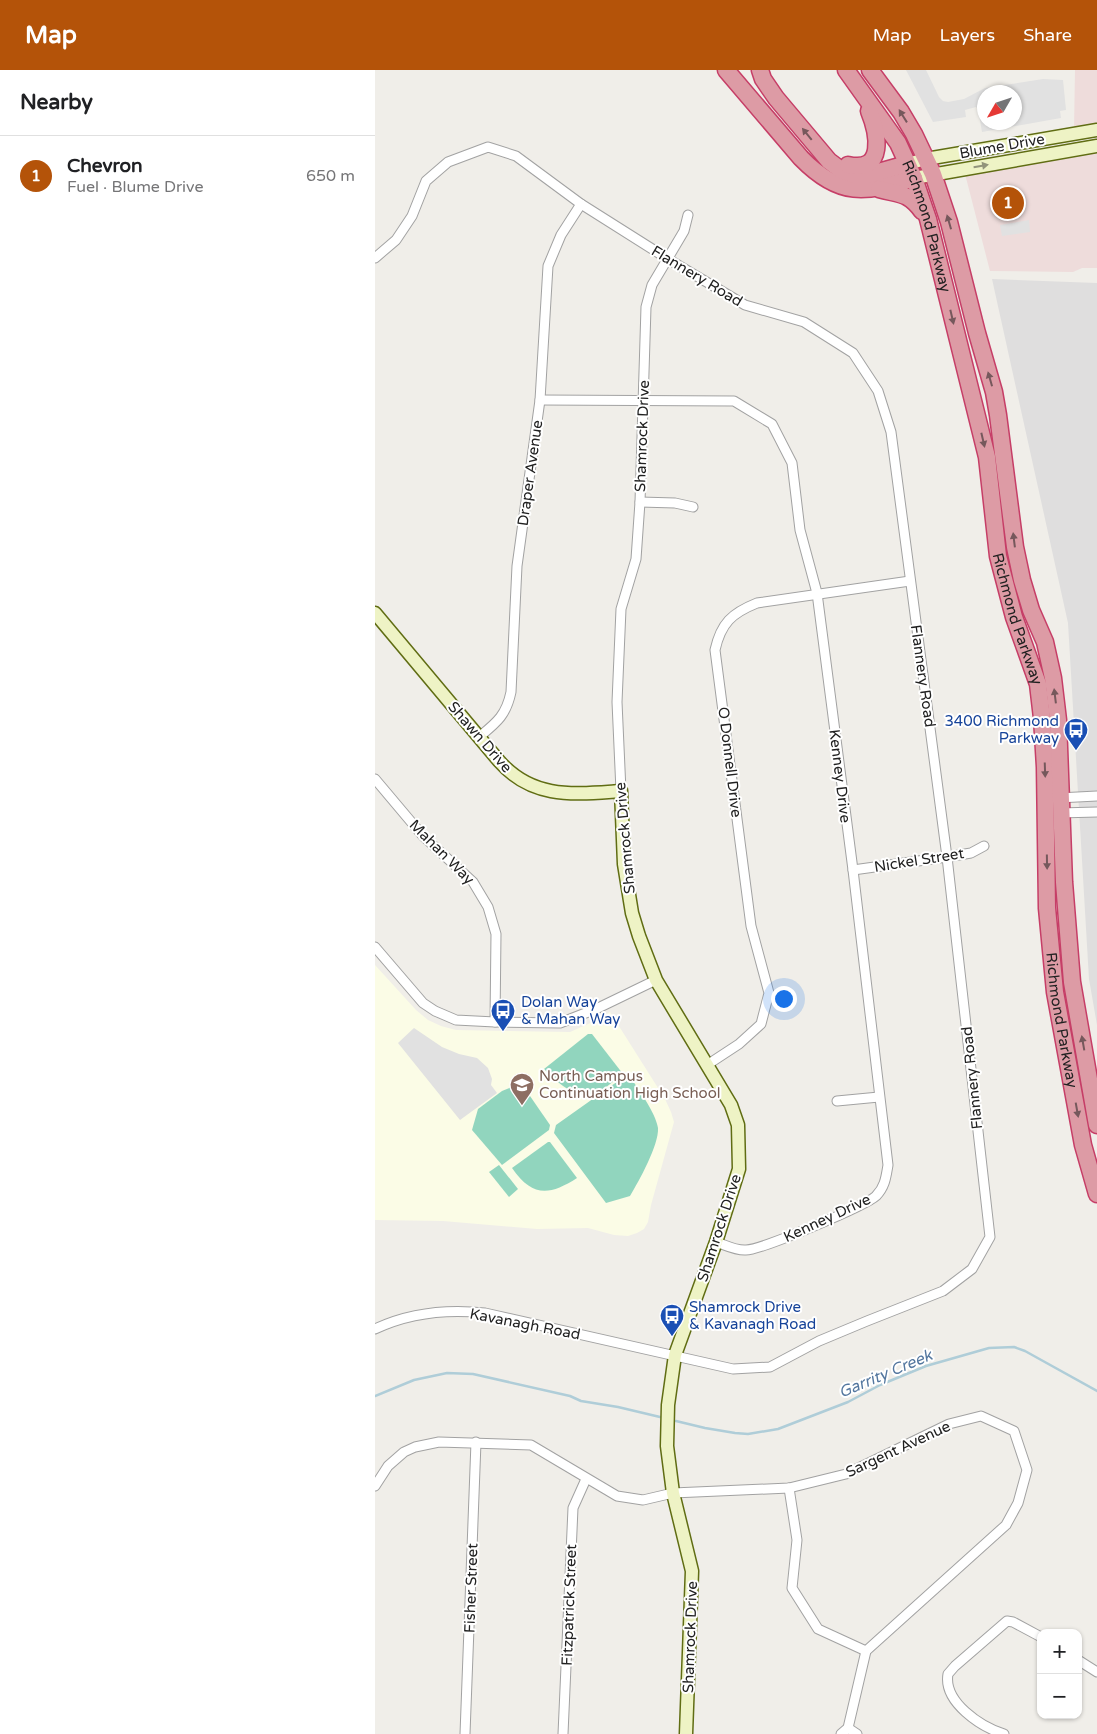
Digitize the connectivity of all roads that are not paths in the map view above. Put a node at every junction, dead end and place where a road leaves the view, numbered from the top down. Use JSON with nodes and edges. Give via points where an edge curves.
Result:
{"nodes":[{"id":1,"x":726,"y":70,"type":"edge"},
{"id":2,"x":760,"y":70,"type":"edge"},
{"id":3,"x":846,"y":70,"type":"edge"},
{"id":4,"x":870,"y":70,"type":"edge"},
{"id":5,"x":861,"y":90,"type":"junction"},
{"id":6,"x":1097,"y":130,"type":"edge"},
{"id":7,"x":1097,"y":146,"type":"edge"},
{"id":8,"x":822,"y":152,"type":"junction"},
{"id":9,"x":926,"y":159,"type":"junction"},
{"id":10,"x":911,"y":171,"type":"junction"},
{"id":11,"x":933,"y":174,"type":"junction"},
{"id":12,"x":877,"y":189,"type":"junction"},
{"id":13,"x":581,"y":204,"type":"junction"},
{"id":14,"x":688,"y":215,"type":"dead end"},
{"id":15,"x":928,"y":219,"type":"junction"},
{"id":16,"x":375,"y":258,"type":"edge"},
{"id":17,"x":668,"y":259,"type":"junction"},
{"id":18,"x":540,"y":400,"type":"junction"},
{"id":19,"x":644,"y":401,"type":"junction"},
{"id":20,"x":640,"y":502,"type":"junction"},
{"id":21,"x":693,"y":507,"type":"dead end"},
{"id":22,"x":910,"y":581,"type":"junction"},
{"id":23,"x":817,"y":593,"type":"junction"},
{"id":24,"x":375,"y":613,"type":"edge"},
{"id":25,"x":479,"y":737,"type":"junction"},
{"id":26,"x":375,"y":779,"type":"edge"},
{"id":27,"x":621,"y":792,"type":"junction"},
{"id":28,"x":1097,"y":796,"type":"edge"},
{"id":29,"x":1054,"y":805,"type":"junction"},
{"id":30,"x":1097,"y":812,"type":"edge"},
{"id":31,"x":984,"y":846,"type":"dead end"},
{"id":32,"x":947,"y":857,"type":"junction"},
{"id":33,"x":853,"y":870,"type":"junction"},
{"id":34,"x":375,"y":947,"type":"edge"},
{"id":35,"x":656,"y":980,"type":"junction"},
{"id":36,"x":495,"y":1022,"type":"junction"},
{"id":37,"x":707,"y":1064,"type":"junction"},
{"id":38,"x":879,"y":1097,"type":"junction"},
{"id":39,"x":837,"y":1101,"type":"dead end"},
{"id":40,"x":1097,"y":1125,"type":"edge"},
{"id":41,"x":1097,"y":1194,"type":"edge"},
{"id":42,"x":716,"y":1242,"type":"junction"},
{"id":43,"x":375,"y":1329,"type":"edge"},
{"id":44,"x":675,"y":1356,"type":"junction"},
{"id":45,"x":476,"y":1442,"type":"junction"},
{"id":46,"x":586,"y":1479,"type":"junction"},
{"id":47,"x":375,"y":1486,"type":"edge"},
{"id":48,"x":789,"y":1488,"type":"junction"},
{"id":49,"x":673,"y":1493,"type":"junction"},
{"id":50,"x":1037,"y":1635,"type":"edge"},
{"id":51,"x":865,"y":1651,"type":"junction"},
{"id":52,"x":1082,"y":1663,"type":"edge"},
{"id":53,"x":1097,"y":1672,"type":"edge"},
{"id":54,"x":844,"y":1731,"type":"edge"},
{"id":55,"x":465,"y":1734,"type":"edge"},
{"id":56,"x":563,"y":1734,"type":"edge"},
{"id":57,"x":686,"y":1734,"type":"edge"},
{"id":58,"x":857,"y":1734,"type":"edge"},
{"id":59,"x":1004,"y":1734,"type":"edge"}],
"edges":[{"from":1,"to":12,"type":"highway","via":[[814,172],[847,188]]},
{"from":8,"to":2,"type":"highway","one_way":true,"via":[[777,98]]},
{"from":3,"to":5,"type":"highway","name":"Richmond Parkway"},
{"from":9,"to":4,"type":"highway","name":"Richmond Parkway","one_way":true,"via":[[901,112]]},
{"from":5,"to":8,"type":"highway","via":[[875,125],[878,144],[875,156],[868,164],[855,167]]},
{"from":5,"to":10,"type":"highway","name":"Richmond Parkway","via":[[898,143]]},
{"from":6,"to":9,"type":"street","name":"Blume Drive"},
{"from":11,"to":7,"type":"street","name":"Blume Drive","one_way":true},
{"from":8,"to":10,"type":"highway","via":[[841,170],[854,175]]},
{"from":9,"to":10,"type":"street","name":"Blume Drive"},
{"from":9,"to":11,"type":"highway","name":"Richmond Parkway"},
{"from":10,"to":11,"type":"street","name":"Blume Drive"},
{"from":10,"to":12,"type":"highway"},
{"from":10,"to":15,"type":"highway","name":"Richmond Parkway"},
{"from":29,"to":11,"type":"highway","name":"Richmond Parkway","one_way":true,"via":[[1058,720],[1053,678],[1015,547],[994,392]]},
{"from":12,"to":15,"type":"highway","via":[[913,199]]},
{"from":13,"to":16,"type":"street","name":"Flannery Road","via":[[516,156],[488,146],[448,162],[426,181],[412,216],[395,240]]},
{"from":13,"to":17,"type":"street","name":"Flannery Road"},
{"from":13,"to":18,"type":"street","name":"Draper Avenue","via":[[561,235],[548,266]]},
{"from":14,"to":17,"type":"street","name":"Shamrock Drive","via":[[684,231]]},
{"from":15,"to":29,"type":"highway","name":"Richmond Parkway","one_way":true,"via":[[987,457],[1000,564],[1014,617],[1038,684]]},
{"from":17,"to":19,"type":"street","name":"Shamrock Drive","via":[[652,285],[646,307]]},
{"from":17,"to":22,"type":"street","name":"Flannery Road","via":[[745,305],[804,322],[853,353],[878,391],[891,432]]},
{"from":18,"to":19,"type":"street","name":"Kenney Drive"},
{"from":18,"to":25,"type":"street","name":"Draper Avenue","via":[[517,566],[511,692],[502,716]]},
{"from":19,"to":20,"type":"street","name":"Shamrock Drive"},
{"from":19,"to":23,"type":"street","name":"Kenney Drive","via":[[734,402],[773,424],[792,463],[800,530]]},
{"from":20,"to":21,"type":"street","via":[[675,502]]},
{"from":20,"to":27,"type":"street","name":"Shamrock Drive","via":[[636,558],[621,609],[617,702]]},
{"from":22,"to":23,"type":"street","name":"O Donnell Drive"},
{"from":22,"to":32,"type":"street","name":"Flannery Road"},
{"from":23,"to":33,"type":"street","name":"Kenney Drive"},
{"from":23,"to":37,"type":"street","name":"O Donnell Drive","via":[[757,603],[743,609],[729,619],[719,635],[715,650],[751,926],[769,993],[761,1024],[739,1044]]},
{"from":24,"to":25,"type":"street","name":"Shawn Drive"},
{"from":25,"to":27,"type":"street","name":"Shawn Drive","via":[[504,768],[531,786],[569,794]]},
{"from":26,"to":36,"type":"street","name":"Mahan Way","via":[[423,836],[473,882],[488,907],[497,943]]},
{"from":27,"to":35,"type":"street","name":"Shamrock Drive","via":[[628,890],[639,936]]},
{"from":28,"to":29,"type":"street"},
{"from":29,"to":30,"type":"street"},
{"from":40,"to":29,"type":"highway","name":"Richmond Parkway","one_way":true,"via":[[1072,982]]},
{"from":29,"to":41,"type":"highway","name":"Richmond Parkway","one_way":true,"via":[[1047,908],[1055,992],[1083,1145]]},
{"from":31,"to":32,"type":"street","name":"Nickel Street","via":[[971,853]]},
{"from":32,"to":33,"type":"street","name":"Nickel Street"},
{"from":32,"to":44,"type":"street","name":"Flannery Road","via":[[990,1237],[972,1269],[943,1291],[827,1338],[770,1366],[733,1369]]},
{"from":33,"to":38,"type":"street","name":"Kenney Drive"},
{"from":34,"to":36,"type":"street","via":[[418,998],[435,1012],[456,1020]]},
{"from":35,"to":36,"type":"street","via":[[569,1020]]},
{"from":35,"to":37,"type":"street","name":"Shamrock Drive"},
{"from":37,"to":42,"type":"street","name":"Shamrock Drive","via":[[731,1105],[738,1125],[739,1169]]},
{"from":38,"to":39,"type":"street"},
{"from":38,"to":42,"type":"street","name":"Kenney Drive","via":[[888,1165],[885,1183],[875,1196],[763,1247],[744,1250]]},
{"from":42,"to":44,"type":"street","name":"Shamrock Drive"},
{"from":43,"to":44,"type":"street","name":"Kavanagh Road","via":[[418,1315],[468,1311]]},
{"from":44,"to":49,"type":"street","name":"Shamrock Drive","via":[[667,1438]]},
{"from":45,"to":46,"type":"street","name":"Sargent Avenue","via":[[531,1445]]},
{"from":45,"to":47,"type":"street","name":"Sargent Avenue","via":[[439,1442],[415,1447],[393,1460]]},
{"from":45,"to":55,"type":"street","name":"Fisher Street"},
{"from":46,"to":49,"type":"street","name":"Sargent Avenue","via":[[617,1496],[643,1500]]},
{"from":46,"to":56,"type":"street","name":"Fitzpatrick Street","via":[[573,1508]]},
{"from":48,"to":49,"type":"street","name":"Sargent Avenue"},
{"from":48,"to":51,"type":"street","via":[[797,1540],[792,1588],[818,1629]]},
{"from":48,"to":51,"type":"street","name":"Sargent Avenue","via":[[846,1474],[949,1424],[981,1416],[1014,1430],[1027,1470],[1018,1503],[1006,1525]]},
{"from":49,"to":57,"type":"street","name":"Shamrock Drive","via":[[692,1571]]},
{"from":50,"to":59,"type":"street","via":[[1007,1621],[948,1674],[950,1692],[958,1704],[986,1726]]},
{"from":51,"to":54,"type":"street"},
{"from":52,"to":53,"type":"street"},
{"from":54,"to":58,"type":"street"}]}
